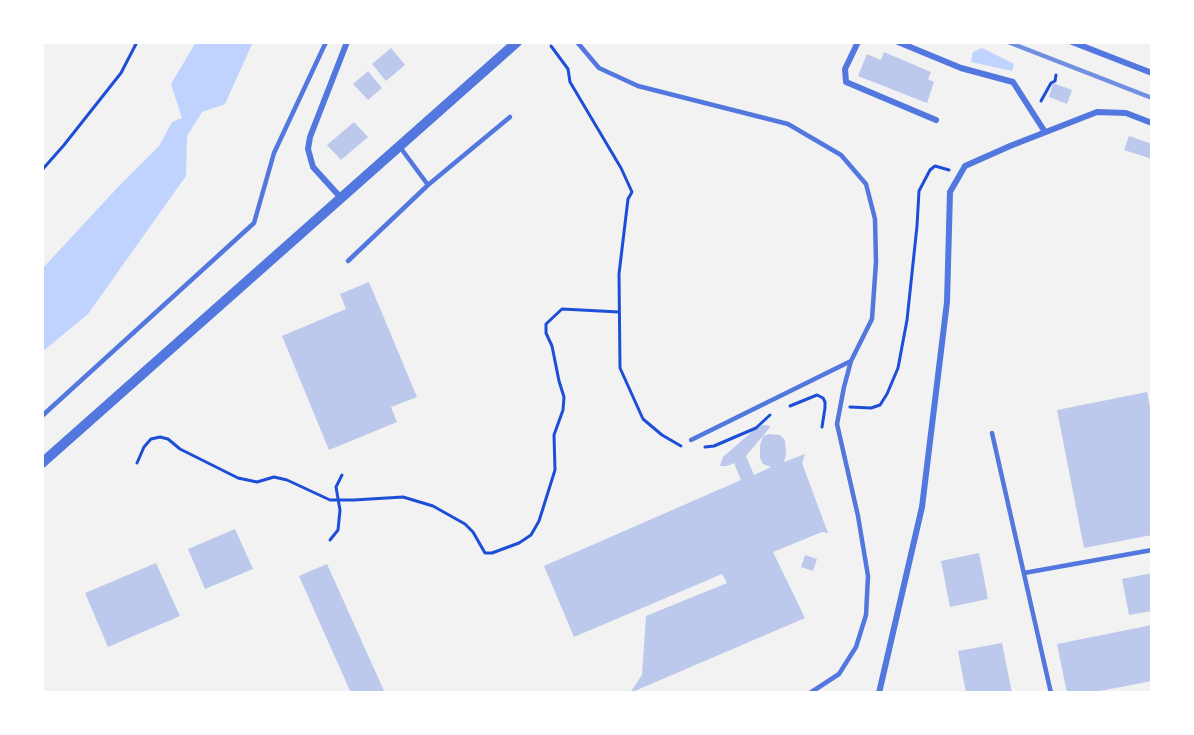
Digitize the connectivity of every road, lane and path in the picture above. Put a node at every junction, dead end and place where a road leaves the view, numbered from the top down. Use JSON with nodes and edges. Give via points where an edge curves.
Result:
{"nodes":[{"id":1,"x":137,"y":42,"type":"edge"},
{"id":2,"x":326,"y":42,"type":"edge"},
{"id":3,"x":347,"y":42,"type":"edge"},
{"id":4,"x":517,"y":42,"type":"edge"},
{"id":5,"x":577,"y":42,"type":"edge"},
{"id":6,"x":858,"y":42,"type":"edge"},
{"id":7,"x":898,"y":42,"type":"edge"},
{"id":8,"x":1072,"y":42,"type":"edge"},
{"id":9,"x":551,"y":46,"type":"dead end"},
{"id":10,"x":1152,"y":73,"type":"edge"},
{"id":11,"x":1056,"y":75,"type":"dead end"},
{"id":12,"x":1040,"y":107,"type":"dead end"},
{"id":13,"x":510,"y":117,"type":"dead end"},
{"id":14,"x":936,"y":120,"type":"dead end"},
{"id":15,"x":1152,"y":123,"type":"edge"},
{"id":16,"x":1045,"y":132,"type":"junction"},
{"id":17,"x":400,"y":147,"type":"junction"},
{"id":18,"x":42,"y":170,"type":"edge"},
{"id":19,"x":949,"y":170,"type":"dead end"},
{"id":20,"x":428,"y":184,"type":"junction"},
{"id":21,"x":342,"y":199,"type":"junction"},
{"id":22,"x":348,"y":261,"type":"dead end"},
{"id":23,"x":619,"y":312,"type":"junction"},
{"id":24,"x":851,"y":361,"type":"junction"},
{"id":25,"x":825,"y":402,"type":"junction"},
{"id":26,"x":840,"y":405,"type":"junction"},
{"id":27,"x":781,"y":410,"type":"dead end"},
{"id":28,"x":772,"y":413,"type":"dead end"},
{"id":29,"x":42,"y":416,"type":"edge"},
{"id":30,"x":822,"y":427,"type":"dead end"},
{"id":31,"x":992,"y":433,"type":"dead end"},
{"id":32,"x":691,"y":440,"type":"dead end"},
{"id":33,"x":697,"y":448,"type":"dead end"},
{"id":34,"x":688,"y":450,"type":"dead end"},
{"id":35,"x":42,"y":463,"type":"edge"},
{"id":36,"x":137,"y":463,"type":"dead end"},
{"id":37,"x":342,"y":475,"type":"dead end"},
{"id":38,"x":338,"y":500,"type":"junction"},
{"id":39,"x":330,"y":540,"type":"dead end"},
{"id":40,"x":1152,"y":550,"type":"edge"},
{"id":41,"x":1024,"y":573,"type":"junction"},
{"id":42,"x":810,"y":693,"type":"edge"},
{"id":43,"x":879,"y":693,"type":"edge"},
{"id":44,"x":1051,"y":693,"type":"edge"}],
"edges":[{"from":1,"to":18,"type":"path","via":[[121,73]]},
{"from":2,"to":29,"type":"lane","via":[[274,153],[254,223]]},
{"from":3,"to":21,"type":"street","via":[[308,149],[313,167]]},
{"from":4,"to":17,"type":"street"},
{"from":5,"to":24,"type":"lane","via":[[599,68],[638,86],[788,124],[841,155],[866,184],[875,219],[872,319]]},
{"from":6,"to":14,"type":"street","via":[[845,69],[846,82]]},
{"from":7,"to":16,"type":"street","via":[[961,68],[1012,82]]},
{"from":8,"to":10,"type":"street"},
{"from":9,"to":23,"type":"path","via":[[568,69],[570,82],[632,192],[627,199]]},
{"from":11,"to":12,"type":"path"},
{"from":13,"to":20,"type":"lane"},
{"from":15,"to":16,"type":"street","via":[[1126,113],[1097,112]]},
{"from":16,"to":43,"type":"street","via":[[965,166],[951,192],[947,302],[922,507]]},
{"from":17,"to":20,"type":"lane"},
{"from":17,"to":21,"type":"street"},
{"from":19,"to":26,"type":"path","via":[[935,166],[919,191],[907,320],[898,368],[887,393],[880,405],[871,408]]},
{"from":20,"to":22,"type":"lane"},
{"from":21,"to":35,"type":"street"},
{"from":23,"to":34,"type":"path","via":[[620,368],[643,419]]},
{"from":23,"to":38,"type":"path","via":[[562,309],[546,324],[564,397],[554,435],[555,470],[531,535],[519,543],[485,552],[465,524],[433,506],[403,497]]},
{"from":24,"to":26,"type":"lane"},
{"from":24,"to":32,"type":"lane"},
{"from":25,"to":26,"type":"path"},
{"from":25,"to":27,"type":"path","via":[[817,395]]},
{"from":25,"to":30,"type":"path"},
{"from":26,"to":42,"type":"lane","via":[[837,424],[868,576],[866,615],[856,647],[839,674]]},
{"from":28,"to":33,"type":"path","via":[[756,428],[714,446]]},
{"from":31,"to":41,"type":"lane"},
{"from":36,"to":38,"type":"path","via":[[151,439],[160,437],[238,478],[257,482],[274,477]]},
{"from":37,"to":38,"type":"path","via":[[336,487]]},
{"from":38,"to":39,"type":"path","via":[[338,530]]},
{"from":40,"to":41,"type":"lane"},
{"from":41,"to":44,"type":"lane"}]}
